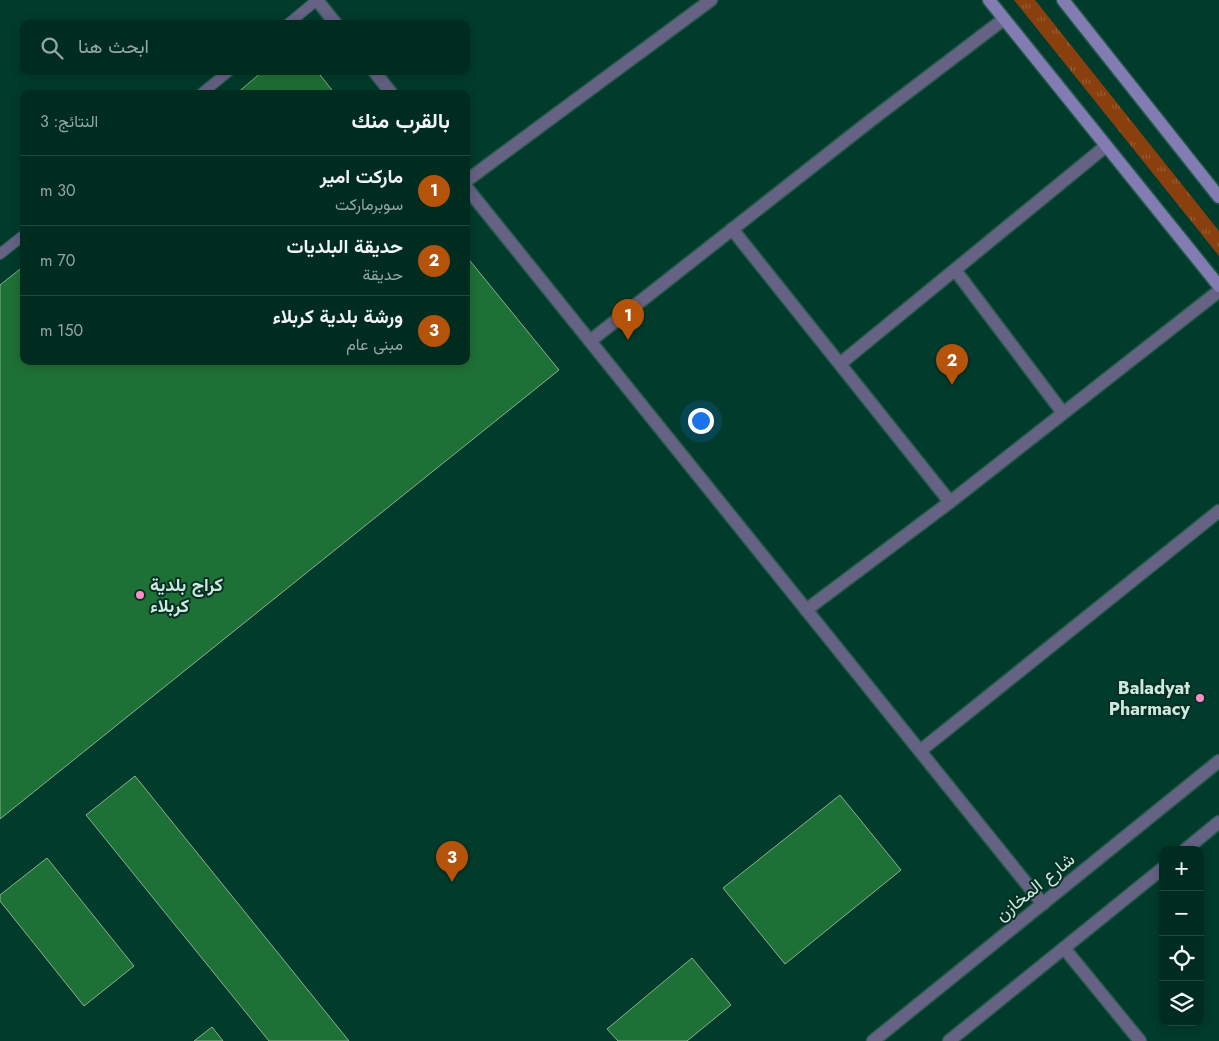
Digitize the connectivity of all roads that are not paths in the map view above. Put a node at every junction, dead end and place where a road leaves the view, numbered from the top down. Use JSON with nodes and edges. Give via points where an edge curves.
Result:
{"nodes":[{"id":1,"x":317,"y":0,"type":"edge"},
{"id":2,"x":711,"y":0,"type":"edge"},
{"id":3,"x":989,"y":0,"type":"edge"},
{"id":4,"x":1063,"y":0,"type":"edge"},
{"id":5,"x":1004,"y":19,"type":"junction"},
{"id":6,"x":293,"y":20,"type":"edge"},
{"id":7,"x":333,"y":20,"type":"edge"},
{"id":8,"x":224,"y":75,"type":"edge"},
{"id":9,"x":377,"y":75,"type":"edge"},
{"id":10,"x":205,"y":90,"type":"edge"},
{"id":11,"x":389,"y":90,"type":"edge"},
{"id":12,"x":1106,"y":146,"type":"junction"},
{"id":13,"x":470,"y":178,"type":"edge"},
{"id":14,"x":470,"y":192,"type":"edge"},
{"id":15,"x":1219,"y":197,"type":"edge"},
{"id":16,"x":732,"y":229,"type":"junction"},
{"id":17,"x":20,"y":238,"type":"edge"},
{"id":18,"x":0,"y":254,"type":"edge"},
{"id":19,"x":955,"y":270,"type":"junction"},
{"id":20,"x":1219,"y":286,"type":"edge"},
{"id":21,"x":1219,"y":291,"type":"edge"},
{"id":22,"x":590,"y":341,"type":"junction"},
{"id":23,"x":841,"y":363,"type":"junction"},
{"id":24,"x":1063,"y":414,"type":"junction"},
{"id":25,"x":950,"y":502,"type":"junction"},
{"id":26,"x":1219,"y":511,"type":"edge"},
{"id":27,"x":806,"y":610,"type":"junction"},
{"id":28,"x":920,"y":751,"type":"junction"},
{"id":29,"x":1219,"y":761,"type":"edge"},
{"id":30,"x":1205,"y":772,"type":"junction"},
{"id":31,"x":1219,"y":777,"type":"edge"},
{"id":32,"x":1219,"y":822,"type":"edge"},
{"id":33,"x":1190,"y":846,"type":"edge"},
{"id":34,"x":1159,"y":871,"type":"edge"},
{"id":35,"x":1043,"y":904,"type":"junction"},
{"id":36,"x":1064,"y":948,"type":"junction"},
{"id":37,"x":873,"y":1041,"type":"edge"},
{"id":38,"x":949,"y":1041,"type":"edge"},
{"id":39,"x":1140,"y":1041,"type":"edge"}],
"edges":[{"from":1,"to":6,"type":"lane"},
{"from":1,"to":7,"type":"street"},
{"from":2,"to":13,"type":"street"},
{"from":3,"to":5,"type":"main road"},
{"from":4,"to":15,"type":"main road"},
{"from":5,"to":12,"type":"main road"},
{"from":5,"to":16,"type":"street"},
{"from":8,"to":10,"type":"lane"},
{"from":9,"to":11,"type":"street"},
{"from":12,"to":19,"type":"street"},
{"from":12,"to":20,"type":"main road"},
{"from":14,"to":22,"type":"street"},
{"from":16,"to":22,"type":"street"},
{"from":16,"to":23,"type":"street"},
{"from":17,"to":18,"type":"lane"},
{"from":19,"to":23,"type":"street"},
{"from":19,"to":24,"type":"street"},
{"from":21,"to":24,"type":"street"},
{"from":22,"to":27,"type":"street"},
{"from":23,"to":25,"type":"street"},
{"from":24,"to":25,"type":"street"},
{"from":25,"to":27,"type":"street"},
{"from":26,"to":28,"type":"street"},
{"from":27,"to":28,"type":"street"},
{"from":28,"to":35,"type":"street"},
{"from":29,"to":30,"type":"street","name":"شارع المخازن"},
{"from":30,"to":31,"type":"street"},
{"from":30,"to":35,"type":"street","name":"شارع المخازن"},
{"from":32,"to":33,"type":"street"},
{"from":34,"to":36,"type":"street"},
{"from":35,"to":37,"type":"street","name":"شارع المخازن"},
{"from":36,"to":38,"type":"street"},
{"from":36,"to":39,"type":"street"}]}
